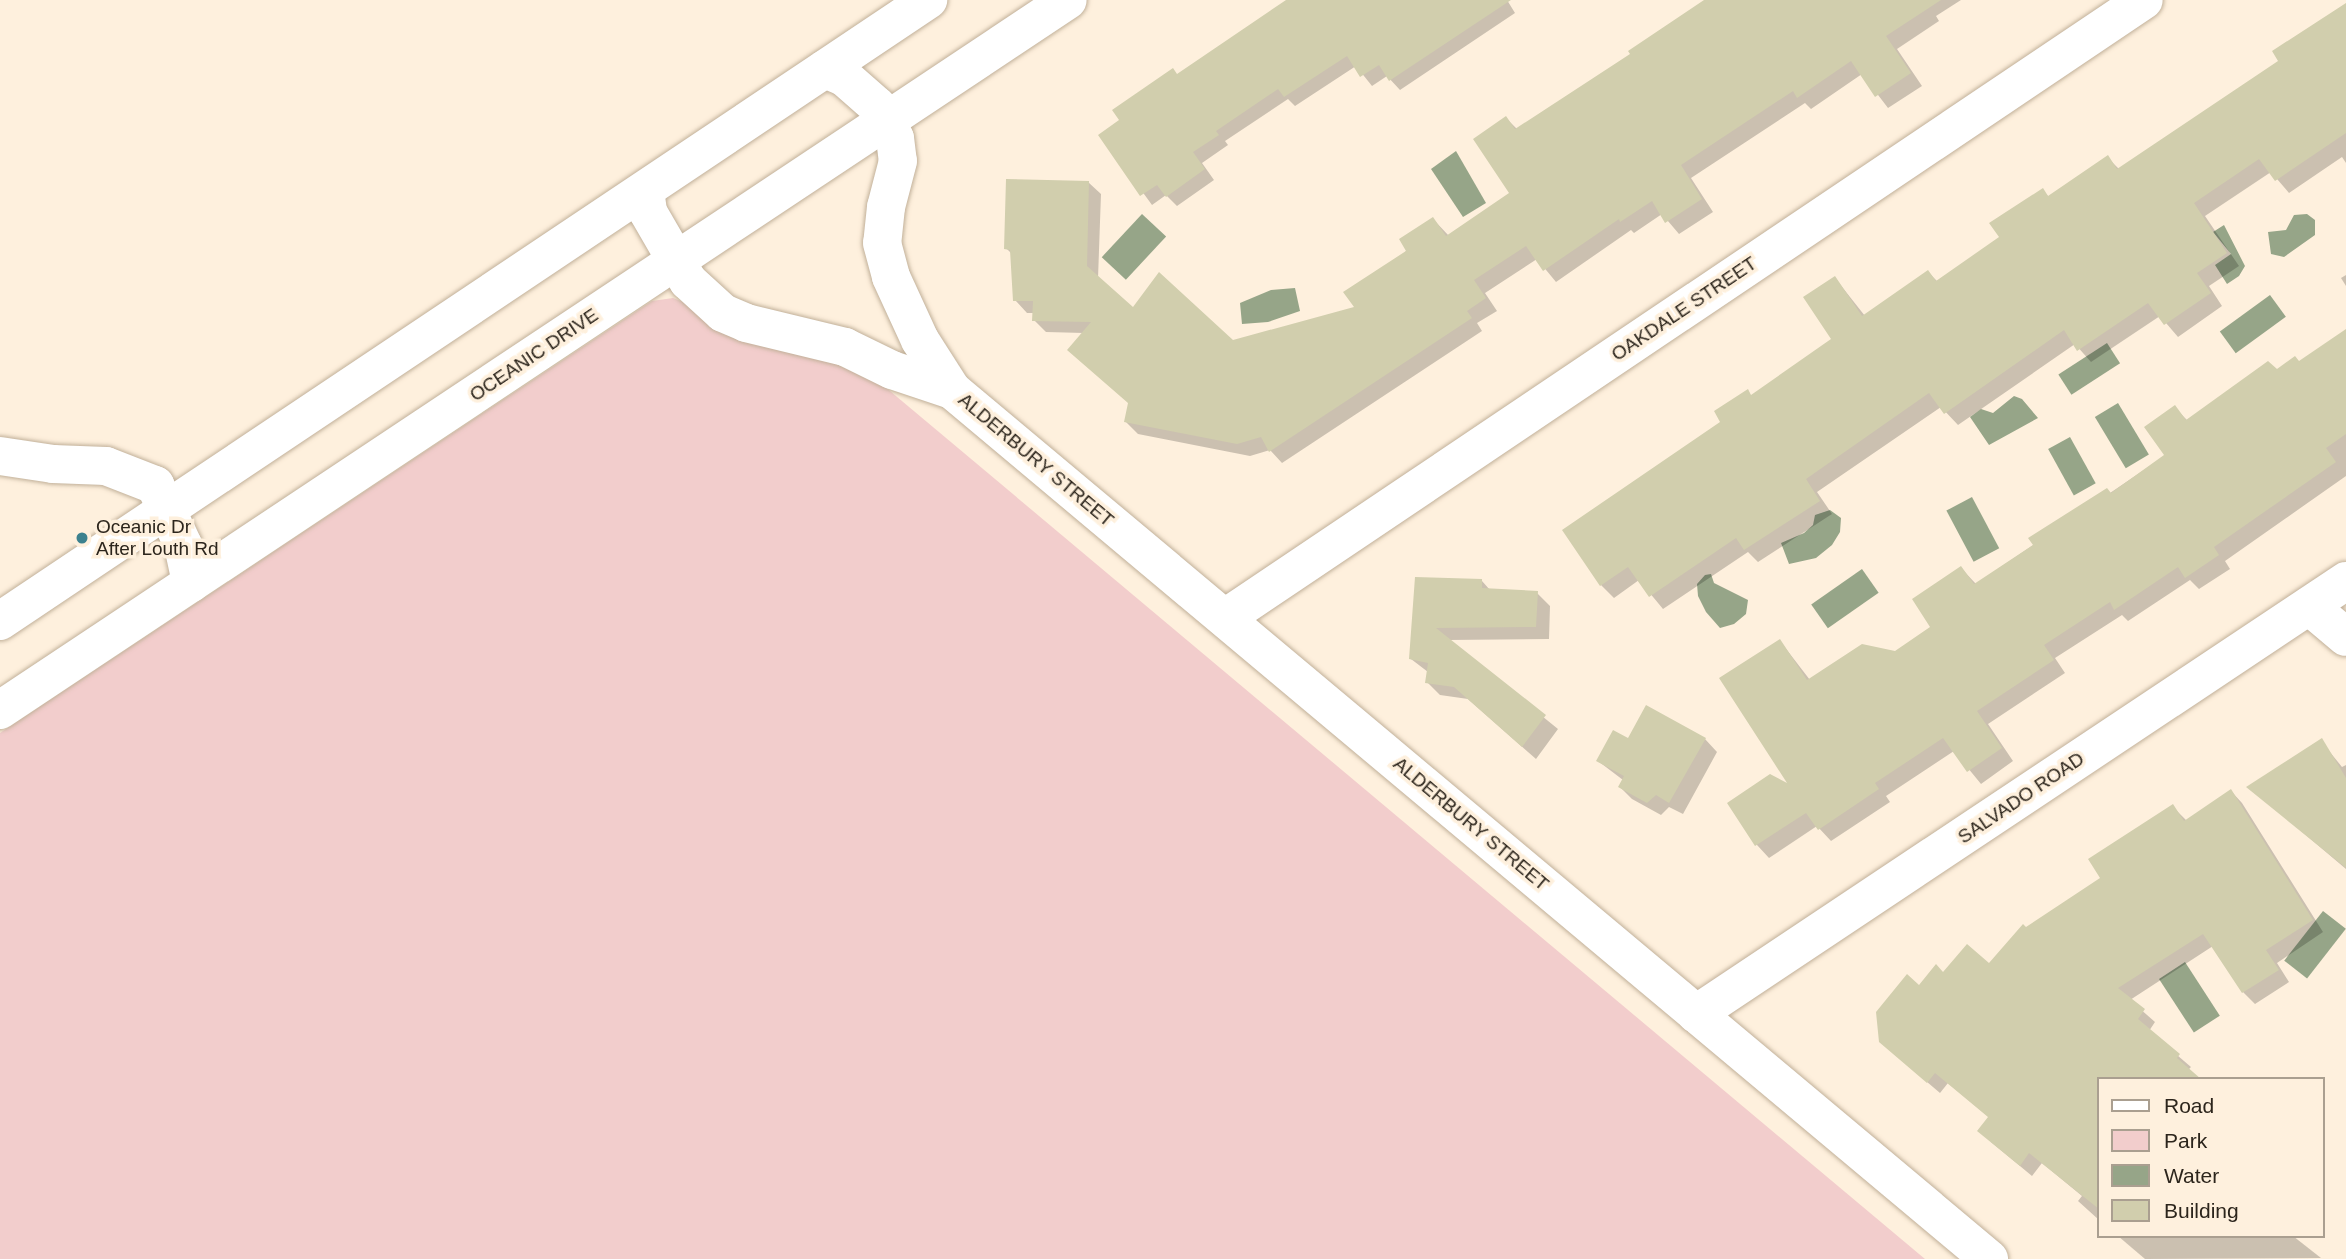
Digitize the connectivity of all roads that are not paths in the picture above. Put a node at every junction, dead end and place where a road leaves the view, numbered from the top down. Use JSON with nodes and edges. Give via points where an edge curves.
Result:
{"nodes":[{"id":1,"x":928,"y":0,"type":"edge"},
{"id":2,"x":1068,"y":0,"type":"edge"},
{"id":3,"x":2144,"y":0,"type":"edge"},
{"id":4,"x":825,"y":69,"type":"junction"},
{"id":5,"x":886,"y":121,"type":"junction"},
{"id":6,"x":645,"y":190,"type":"junction"},
{"id":7,"x":675,"y":261,"type":"junction"},
{"id":8,"x":952,"y":390,"type":"junction"},
{"id":9,"x":0,"y":456,"type":"edge"},
{"id":10,"x":168,"y":508,"type":"junction"},
{"id":11,"x":2346,"y":581,"type":"edge"},
{"id":12,"x":191,"y":583,"type":"junction"},
{"id":13,"x":2309,"y":606,"type":"junction"},
{"id":14,"x":1225,"y":618,"type":"junction"},
{"id":15,"x":0,"y":621,"type":"edge"},
{"id":16,"x":2346,"y":637,"type":"edge"},
{"id":17,"x":5,"y":701,"type":"edge"},
{"id":18,"x":1696,"y":1014,"type":"junction"},
{"id":19,"x":1989,"y":1259,"type":"edge"}],
"edges":[{"from":1,"to":4,"type":"street"},
{"from":2,"to":5,"type":"street","name":"OCEANIC DRIVE"},
{"from":3,"to":14,"type":"street","name":"OAKDALE STREET"},
{"from":4,"to":5,"type":"street","name":"ALDERBURY STREET","via":[[844,77],[877,106]]},
{"from":4,"to":6,"type":"street"},
{"from":5,"to":7,"type":"street","name":"OCEANIC DRIVE"},
{"from":5,"to":8,"type":"street","name":"ALDERBURY STREET","via":[[895,138],[898,161],[886,207],[883,243],[888,266],[920,340]]},
{"from":6,"to":7,"type":"street","name":"ALDERBURY STREET","via":[[648,212]]},
{"from":6,"to":10,"type":"street"},
{"from":7,"to":8,"type":"street","name":"ALDERBURY STREET","via":[[703,298],[723,313],[845,347],[892,370]]},
{"from":7,"to":12,"type":"street","name":"OCEANIC DRIVE"},
{"from":8,"to":14,"type":"street","name":"ALDERBURY STREET"},
{"from":9,"to":10,"type":"street","via":[[106,466],[155,485]]},
{"from":10,"to":12,"type":"street"},
{"from":10,"to":15,"type":"street"},
{"from":11,"to":13,"type":"street","name":"SALVADO ROAD"},
{"from":12,"to":17,"type":"street","name":"OCEANIC DRIVE"},
{"from":13,"to":16,"type":"street"},
{"from":13,"to":18,"type":"street","name":"SALVADO ROAD"},
{"from":14,"to":18,"type":"street","name":"ALDERBURY STREET"},
{"from":18,"to":19,"type":"street","name":"ALDERBURY STREET"}]}
